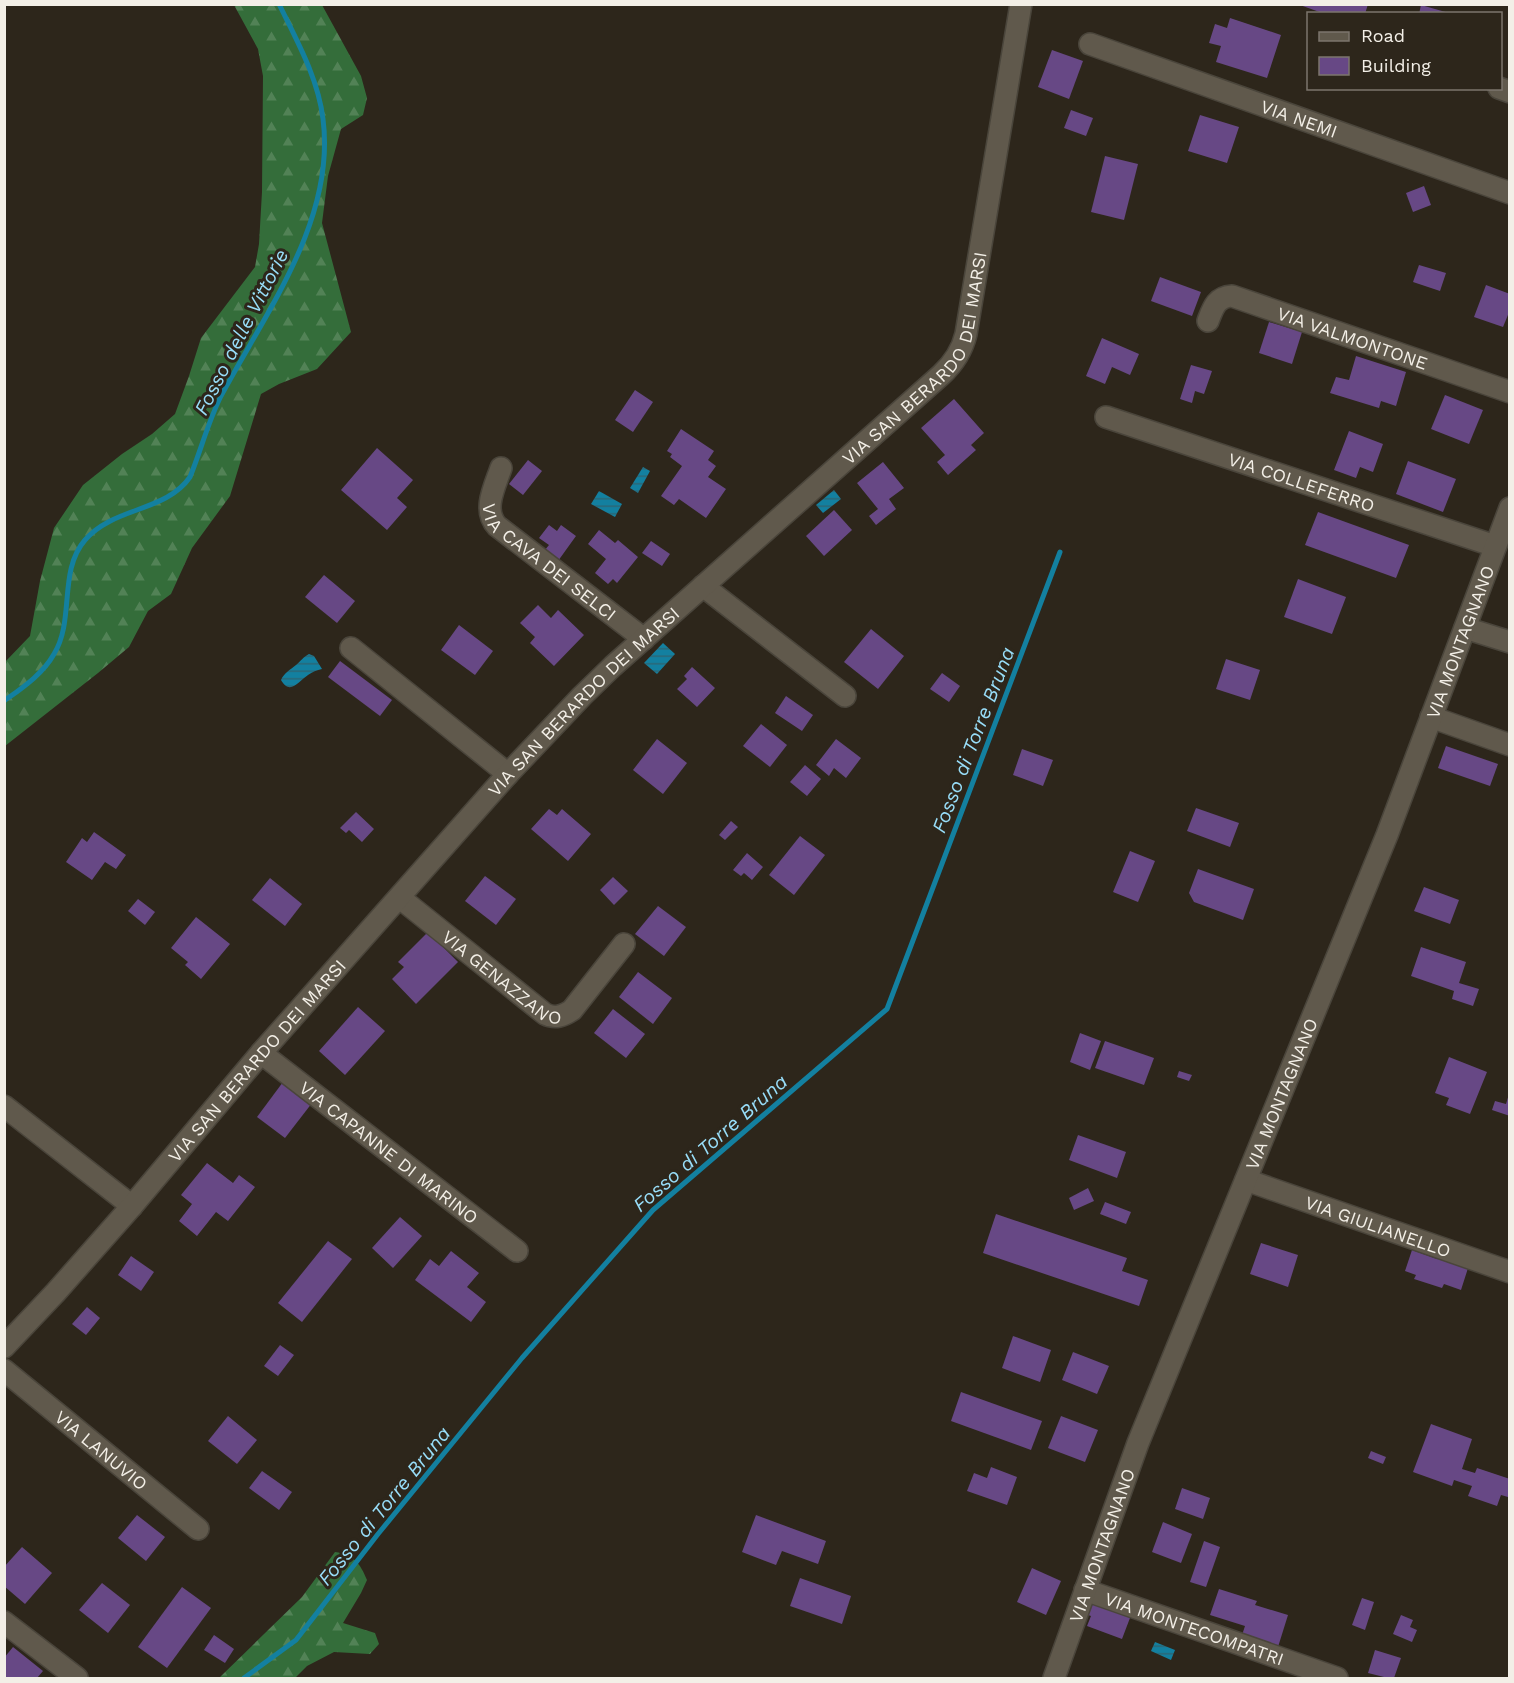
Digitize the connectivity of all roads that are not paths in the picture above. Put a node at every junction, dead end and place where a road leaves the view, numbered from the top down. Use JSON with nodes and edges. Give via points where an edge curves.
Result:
{"nodes":[{"id":1,"x":1021,"y":4,"type":"edge"},
{"id":2,"x":1090,"y":44,"type":"dead end"},
{"id":3,"x":1509,"y":193,"type":"edge"},
{"id":4,"x":1208,"y":321,"type":"dead end"},
{"id":5,"x":1509,"y":392,"type":"edge"},
{"id":6,"x":1106,"y":417,"type":"dead end"},
{"id":7,"x":501,"y":468,"type":"dead end"},
{"id":8,"x":1509,"y":508,"type":"edge"},
{"id":9,"x":1495,"y":546,"type":"junction"},
{"id":10,"x":704,"y":586,"type":"junction"},
{"id":11,"x":1465,"y":628,"type":"junction"},
{"id":12,"x":644,"y":639,"type":"junction"},
{"id":13,"x":1509,"y":642,"type":"edge"},
{"id":14,"x":351,"y":648,"type":"dead end"},
{"id":15,"x":845,"y":696,"type":"dead end"},
{"id":16,"x":1431,"y":717,"type":"junction"},
{"id":17,"x":1509,"y":745,"type":"edge"},
{"id":18,"x":508,"y":774,"type":"junction"},
{"id":19,"x":400,"y":898,"type":"junction"},
{"id":20,"x":624,"y":944,"type":"dead end"},
{"id":21,"x":261,"y":1053,"type":"junction"},
{"id":22,"x":4,"y":1106,"type":"edge"},
{"id":23,"x":1246,"y":1180,"type":"junction"},
{"id":24,"x":132,"y":1206,"type":"junction"},
{"id":25,"x":517,"y":1251,"type":"dead end"},
{"id":26,"x":1509,"y":1272,"type":"edge"},
{"id":27,"x":4,"y":1347,"type":"edge"},
{"id":28,"x":4,"y":1370,"type":"edge"},
{"id":29,"x":198,"y":1528,"type":"dead end"},
{"id":30,"x":1085,"y":1590,"type":"junction"},
{"id":31,"x":4,"y":1622,"type":"edge"},
{"id":32,"x":77,"y":1678,"type":"edge"},
{"id":33,"x":1054,"y":1678,"type":"edge"},
{"id":34,"x":1337,"y":1678,"type":"edge"}],
"edges":[{"from":1,"to":10,"type":"street","name":"VIA SAN BERARDO DEI MARSI","via":[[966,334],[958,355],[941,375]]},
{"from":2,"to":3,"type":"street","name":"VIA NEMI"},
{"from":4,"to":5,"type":"street","name":"VIA VALMONTONE","via":[[1215,303],[1232,296]]},
{"from":6,"to":9,"type":"street","name":"VIA COLLEFERRO"},
{"from":7,"to":12,"type":"street","name":"VIA CAVA DEI SELCI","via":[[490,501],[492,521]]},
{"from":8,"to":9,"type":"street","name":"VIA MONTAGNANO"},
{"from":9,"to":11,"type":"street","name":"VIA MONTAGNANO"},
{"from":10,"to":12,"type":"street","name":"VIA SAN BERARDO DEI MARSI"},
{"from":10,"to":15,"type":"street"},
{"from":11,"to":13,"type":"street"},
{"from":11,"to":16,"type":"street","name":"VIA MONTAGNANO"},
{"from":12,"to":18,"type":"street","name":"VIA SAN BERARDO DEI MARSI","via":[[582,696]]},
{"from":14,"to":18,"type":"street"},
{"from":16,"to":17,"type":"street"},
{"from":16,"to":23,"type":"street","name":"VIA MONTAGNANO"},
{"from":18,"to":19,"type":"street","name":"VIA SAN BERARDO DEI MARSI"},
{"from":19,"to":20,"type":"street","name":"VIA GENAZZANO","via":[[550,1016],[562,1016],[572,1010]]},
{"from":19,"to":21,"type":"street","name":"VIA SAN BERARDO DEI MARSI"},
{"from":21,"to":24,"type":"street","name":"VIA SAN BERARDO DEI MARSI"},
{"from":21,"to":25,"type":"street","name":"VIA CAPANNE DI MARINO"},
{"from":22,"to":24,"type":"street"},
{"from":23,"to":26,"type":"street","name":"VIA GIULIANELLO"},
{"from":23,"to":30,"type":"street","name":"VIA MONTAGNANO","via":[[1138,1443]]},
{"from":24,"to":27,"type":"street","name":"VIA SAN BERARDO DEI MARSI"},
{"from":28,"to":29,"type":"street","name":"VIA LANUVIO"},
{"from":30,"to":33,"type":"street","name":"VIA MONTAGNANO"},
{"from":30,"to":34,"type":"street","name":"VIA MONTECOMPATRI"},
{"from":31,"to":32,"type":"street"}]}
